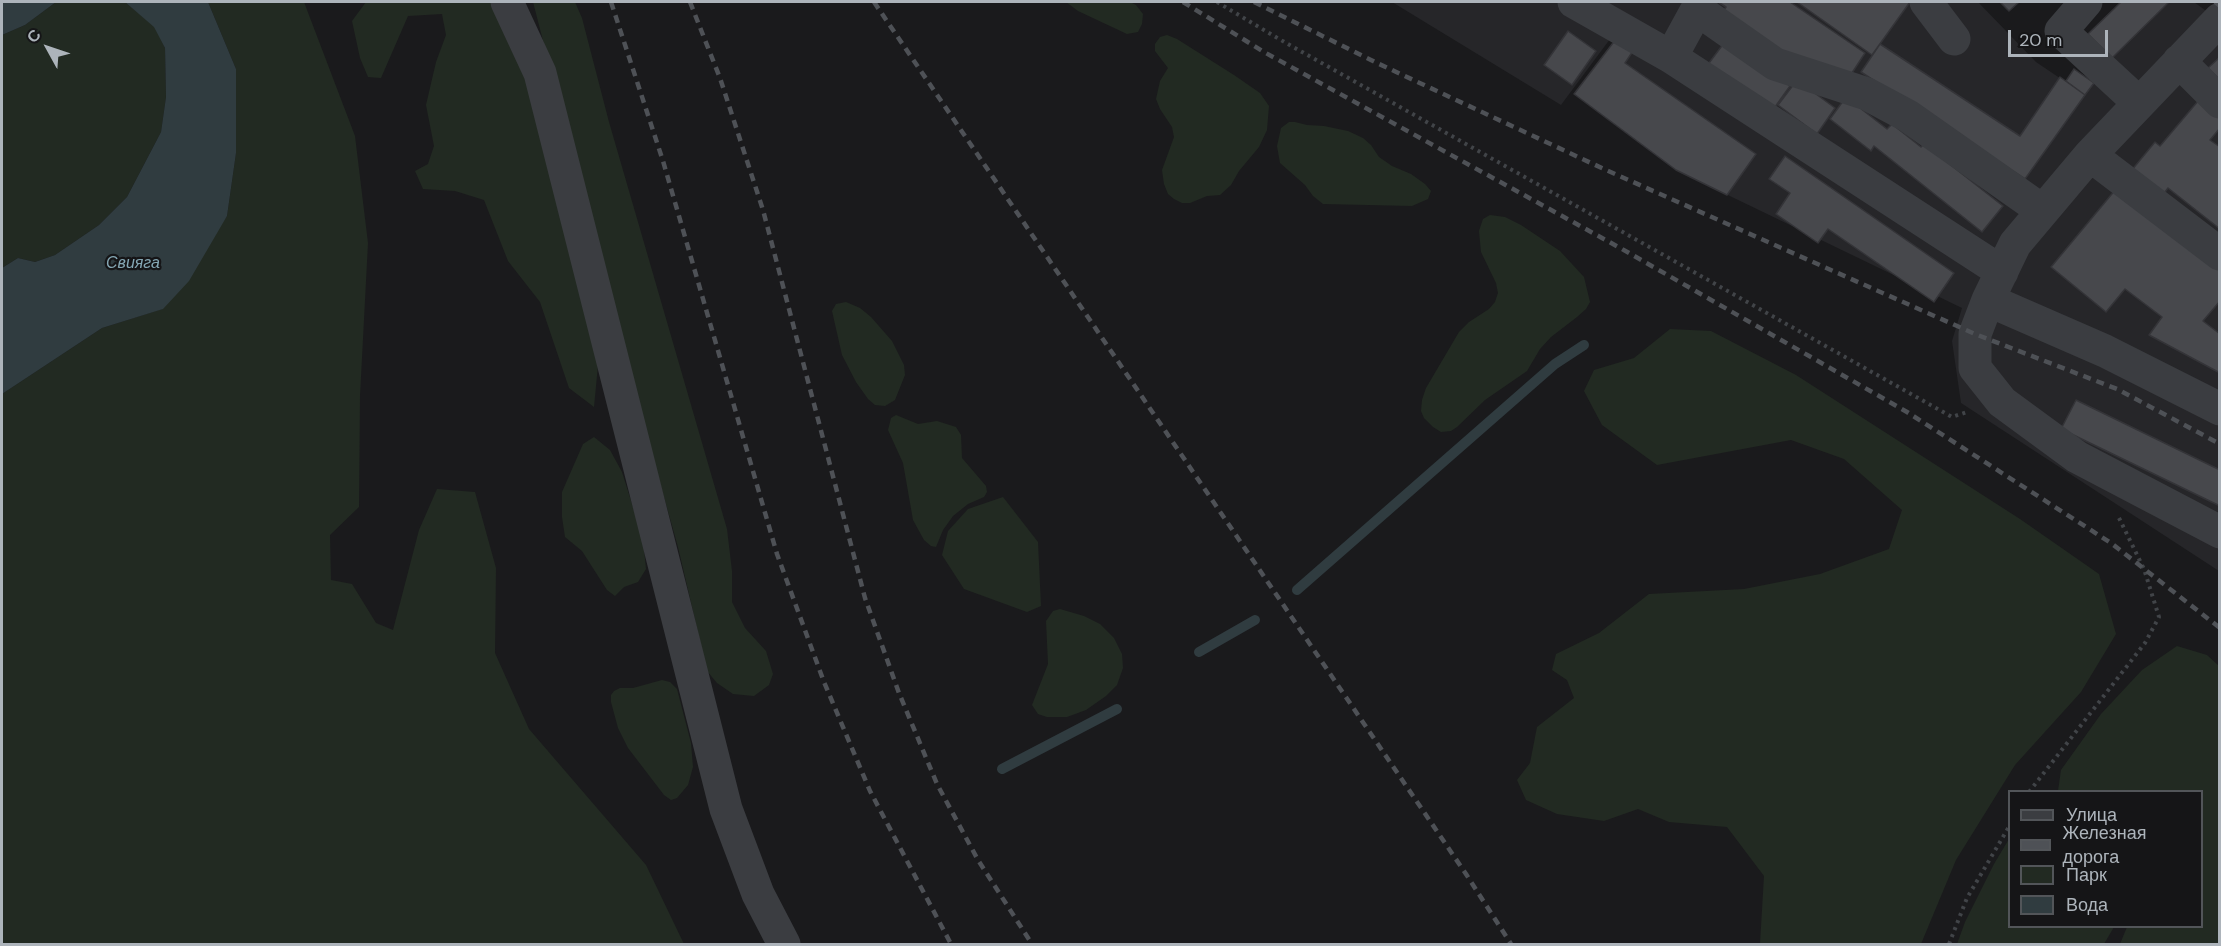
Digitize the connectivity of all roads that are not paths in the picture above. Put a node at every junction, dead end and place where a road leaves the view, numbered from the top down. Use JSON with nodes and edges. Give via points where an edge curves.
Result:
{"nodes":[{"id":1,"x":507,"y":2,"type":"edge"},
{"id":2,"x":1574,"y":2,"type":"edge"},
{"id":3,"x":1926,"y":2,"type":"edge"},
{"id":4,"x":2086,"y":2,"type":"edge"},
{"id":5,"x":1700,"y":6,"type":"edge"},
{"id":6,"x":2220,"y":19,"type":"edge"},
{"id":7,"x":1954,"y":39,"type":"dead end"},
{"id":8,"x":1671,"y":57,"type":"junction"},
{"id":9,"x":2179,"y":61,"type":"junction"},
{"id":10,"x":2220,"y":102,"type":"edge"},
{"id":11,"x":2139,"y":103,"type":"junction"},
{"id":12,"x":2090,"y":155,"type":"junction"},
{"id":13,"x":2043,"y":211,"type":"junction"},
{"id":14,"x":2220,"y":254,"type":"edge"},
{"id":15,"x":1995,"y":286,"type":"junction"},
{"id":16,"x":2220,"y":410,"type":"edge"},
{"id":17,"x":2220,"y":532,"type":"edge"},
{"id":18,"x":784,"y":945,"type":"edge"}],
"edges":[{"from":1,"to":18,"type":"lane","via":[[540,73],[726,809],[758,894]]},
{"from":2,"to":8,"type":"lane"},
{"from":3,"to":7,"type":"lane"},
{"from":4,"to":11,"type":"lane","via":[[2061,31]]},
{"from":5,"to":8,"type":"lane"},
{"from":5,"to":13,"type":"lane","via":[[1775,63],[1867,94],[1908,116]]},
{"from":6,"to":9,"type":"lane"},
{"from":8,"to":15,"type":"lane"},
{"from":9,"to":10,"type":"lane"},
{"from":9,"to":11,"type":"lane"},
{"from":11,"to":12,"type":"lane"},
{"from":12,"to":13,"type":"lane"},
{"from":12,"to":14,"type":"lane"},
{"from":13,"to":15,"type":"lane","via":[[2015,244]]},
{"from":15,"to":16,"type":"lane","via":[[2105,351]]},
{"from":15,"to":17,"type":"lane","via":[[1975,334],[1975,368],[2002,402],[2077,457]]}]}
